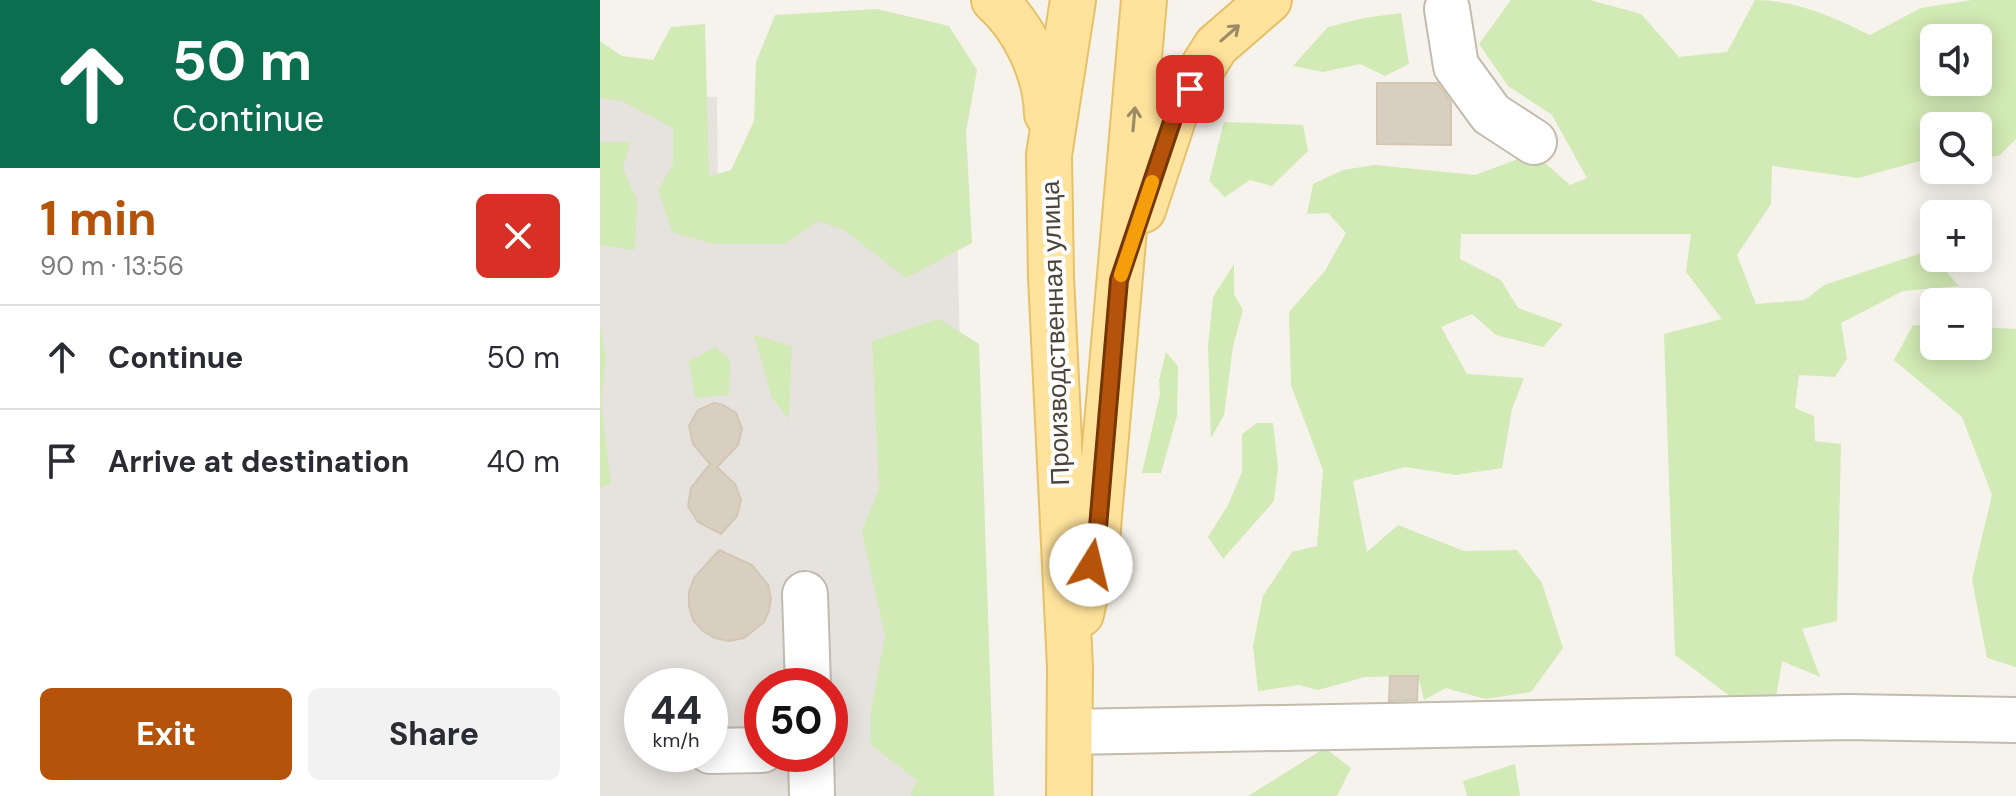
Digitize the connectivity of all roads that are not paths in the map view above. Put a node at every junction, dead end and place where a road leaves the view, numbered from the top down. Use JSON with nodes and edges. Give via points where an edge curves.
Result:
{"nodes":[{"id":1,"x":994,"y":0,"type":"edge"},
{"id":2,"x":1073,"y":0,"type":"edge"},
{"id":3,"x":1144,"y":0,"type":"edge"},
{"id":4,"x":1269,"y":0,"type":"edge"},
{"id":5,"x":1447,"y":9,"type":"dead end"},
{"id":6,"x":1534,"y":142,"type":"dead end"},
{"id":7,"x":1049,"y":155,"type":"junction"},
{"id":8,"x":1119,"y":280,"type":"junction"},
{"id":9,"x":805,"y":594,"type":"dead end"},
{"id":10,"x":1070,"y":667,"type":"junction"},
{"id":11,"x":807,"y":668,"type":"edge"},
{"id":12,"x":2016,"y":720,"type":"edge"},
{"id":13,"x":1070,"y":732,"type":"junction"},
{"id":14,"x":811,"y":772,"type":"edge"},
{"id":15,"x":812,"y":796,"type":"edge"},
{"id":16,"x":1069,"y":796,"type":"edge"}],
"edges":[{"from":1,"to":7,"type":"main road","via":[[1012,16],[1047,95]]},
{"from":2,"to":7,"type":"main road","name":"Производственная улица"},
{"from":8,"to":3,"type":"main road","name":"Производственная улица","one_way":true},
{"from":8,"to":4,"type":"main road","one_way":true,"via":[[1176,110],[1216,46]]},
{"from":5,"to":6,"type":"lane","via":[[1456,66],[1491,114]]},
{"from":7,"to":10,"type":"main road","name":"Производственная улица"},
{"from":8,"to":10,"type":"main road","name":"Производственная улица","via":[[1097,539]]},
{"from":9,"to":11,"type":"lane"},
{"from":10,"to":13,"type":"main road","name":"Производственная улица"},
{"from":12,"to":13,"type":"lane","via":[[1840,717]]},
{"from":13,"to":16,"type":"main road","name":"Производственная улица"},
{"from":14,"to":15,"type":"lane"}]}
